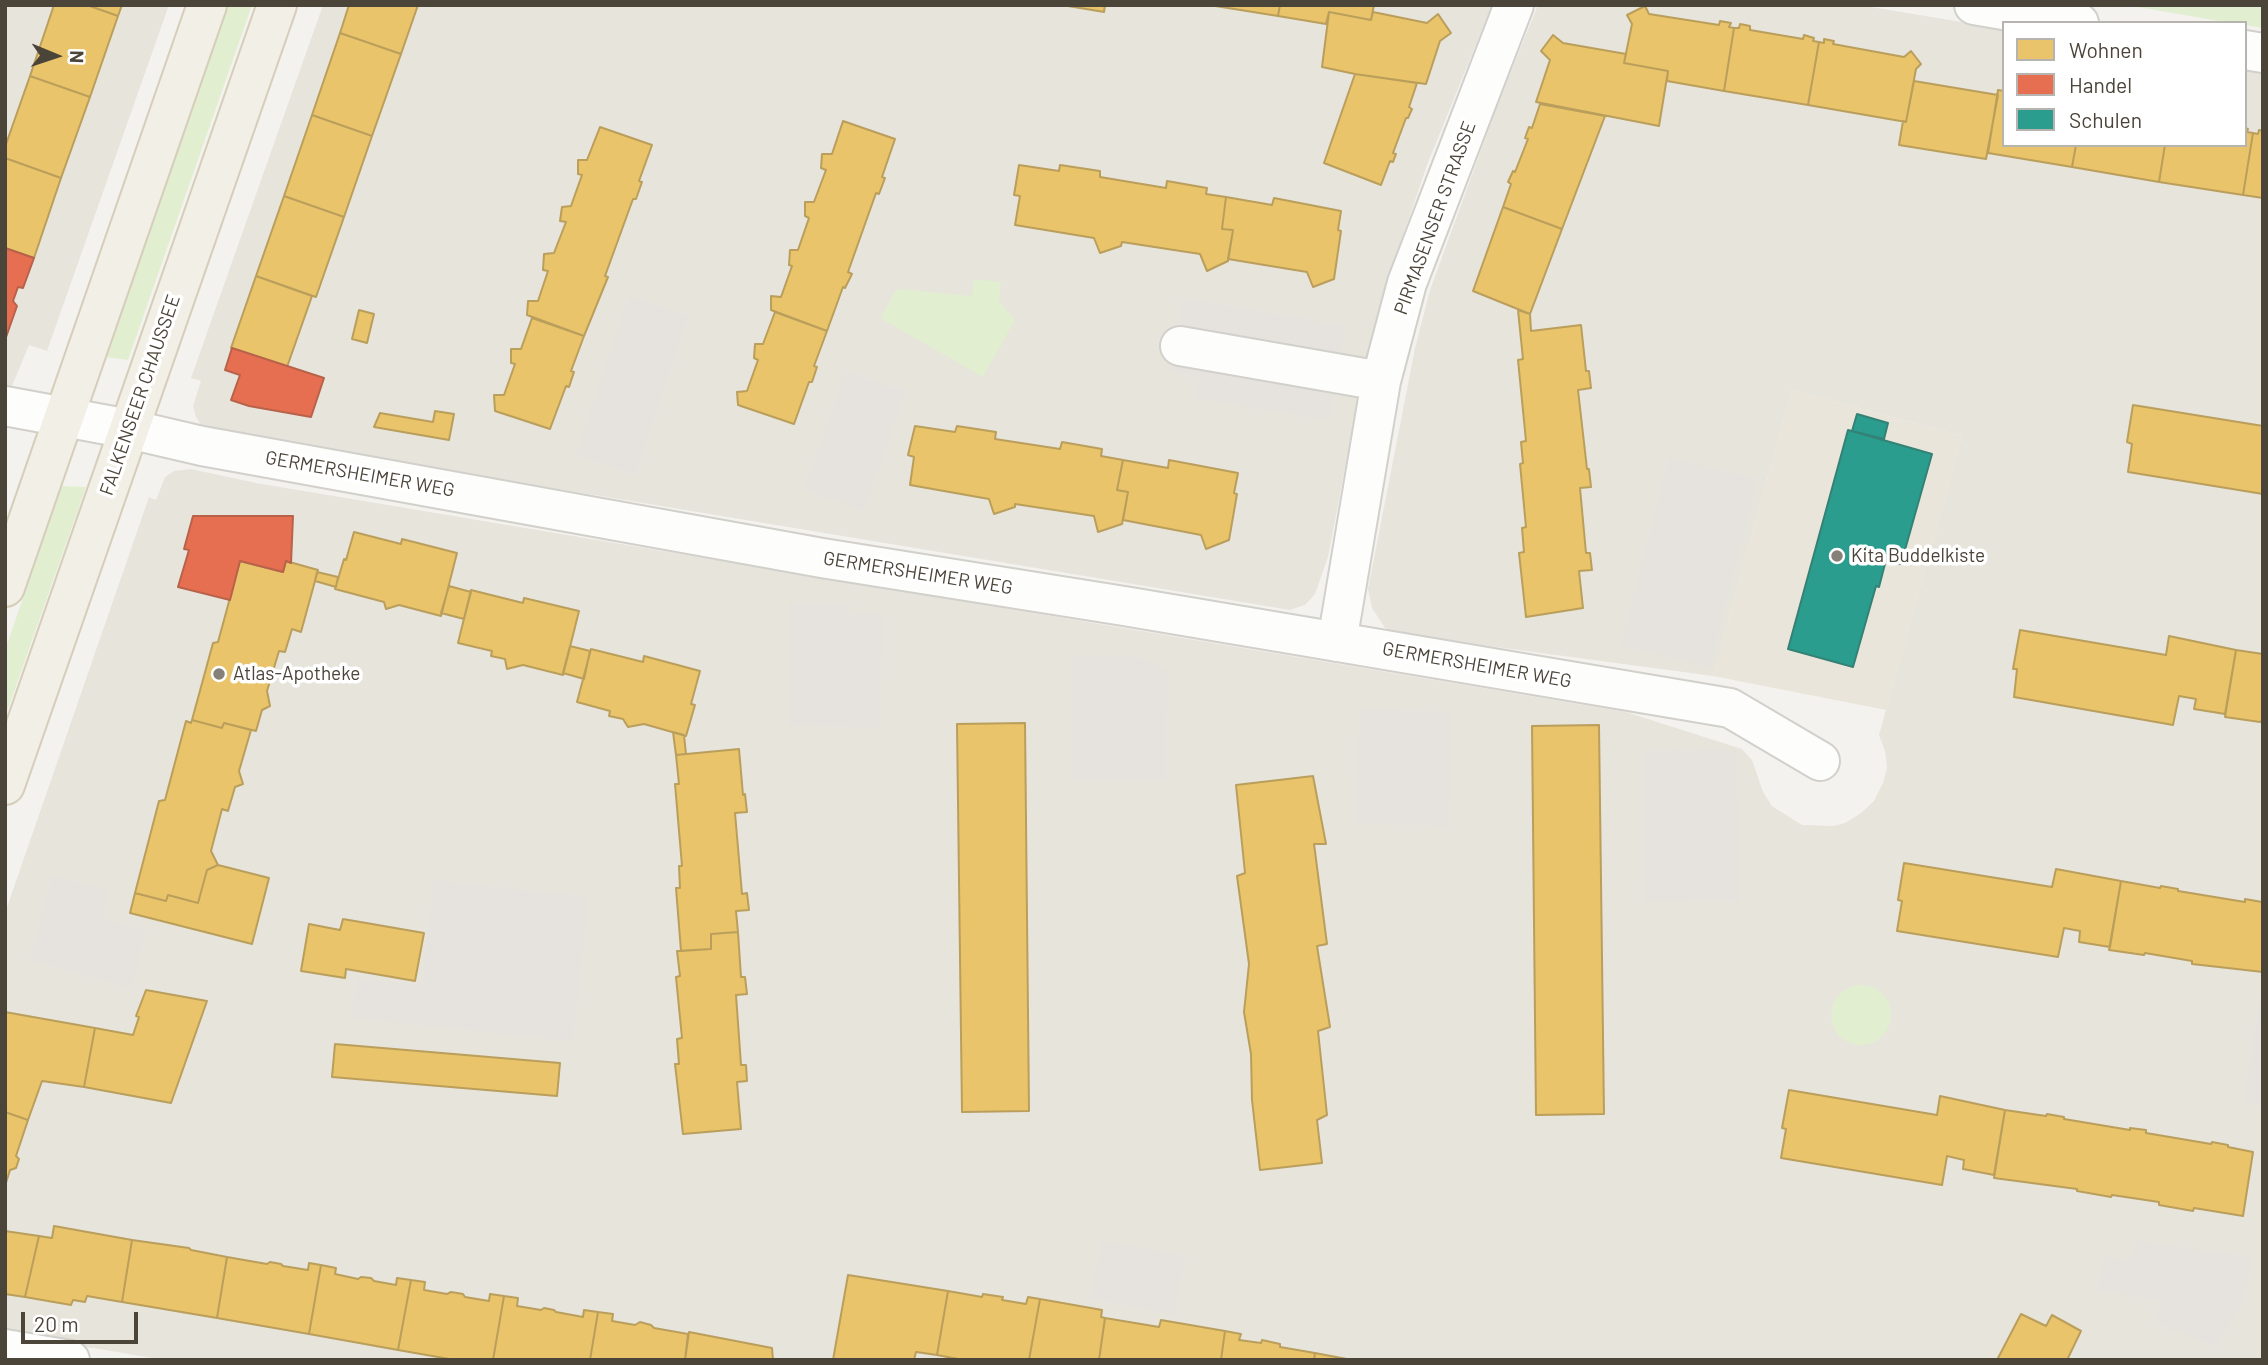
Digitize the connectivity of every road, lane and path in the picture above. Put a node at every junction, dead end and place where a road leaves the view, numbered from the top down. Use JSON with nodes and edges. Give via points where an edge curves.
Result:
{"nodes":[{"id":1,"x":207,"y":5,"type":"edge"},
{"id":2,"x":277,"y":5,"type":"edge"},
{"id":3,"x":1514,"y":5,"type":"edge"},
{"id":4,"x":1974,"y":5,"type":"edge"},
{"id":5,"x":2067,"y":21,"type":"edge"},
{"id":6,"x":1180,"y":346,"type":"dead end"},
{"id":7,"x":1381,"y":381,"type":"junction"},
{"id":8,"x":5,"y":406,"type":"edge"},
{"id":9,"x":64,"y":417,"type":"junction"},
{"id":10,"x":129,"y":429,"type":"junction"},
{"id":11,"x":5,"y":587,"type":"edge"},
{"id":12,"x":1337,"y":642,"type":"junction"},
{"id":13,"x":1820,"y":761,"type":"dead end"},
{"id":14,"x":5,"y":785,"type":"edge"},
{"id":15,"x":5,"y":1349,"type":"edge"},
{"id":16,"x":70,"y":1360,"type":"edge"}],
"edges":[{"from":1,"to":9,"type":"main road"},
{"from":2,"to":10,"type":"main road","name":"FALKENSEER CHAUSSEE"},
{"from":3,"to":7,"type":"street","name":"PIRMASENSER STRASSE","via":[[1407,284]]},
{"from":4,"to":5,"type":"street"},
{"from":6,"to":7,"type":"street"},
{"from":7,"to":12,"type":"street","name":"PIRMASENSER STRASSE"},
{"from":8,"to":9,"type":"street","name":"GERMERSHEIMER WEG"},
{"from":9,"to":10,"type":"street","name":"GERMERSHEIMER WEG"},
{"from":9,"to":11,"type":"main road"},
{"from":10,"to":12,"type":"street","name":"GERMERSHEIMER WEG","via":[[822,558]]},
{"from":10,"to":14,"type":"main road","name":"FALKENSEER CHAUSSEE"},
{"from":12,"to":13,"type":"street","name":"GERMERSHEIMER WEG","via":[[1730,708]]},
{"from":15,"to":16,"type":"street"}]}
